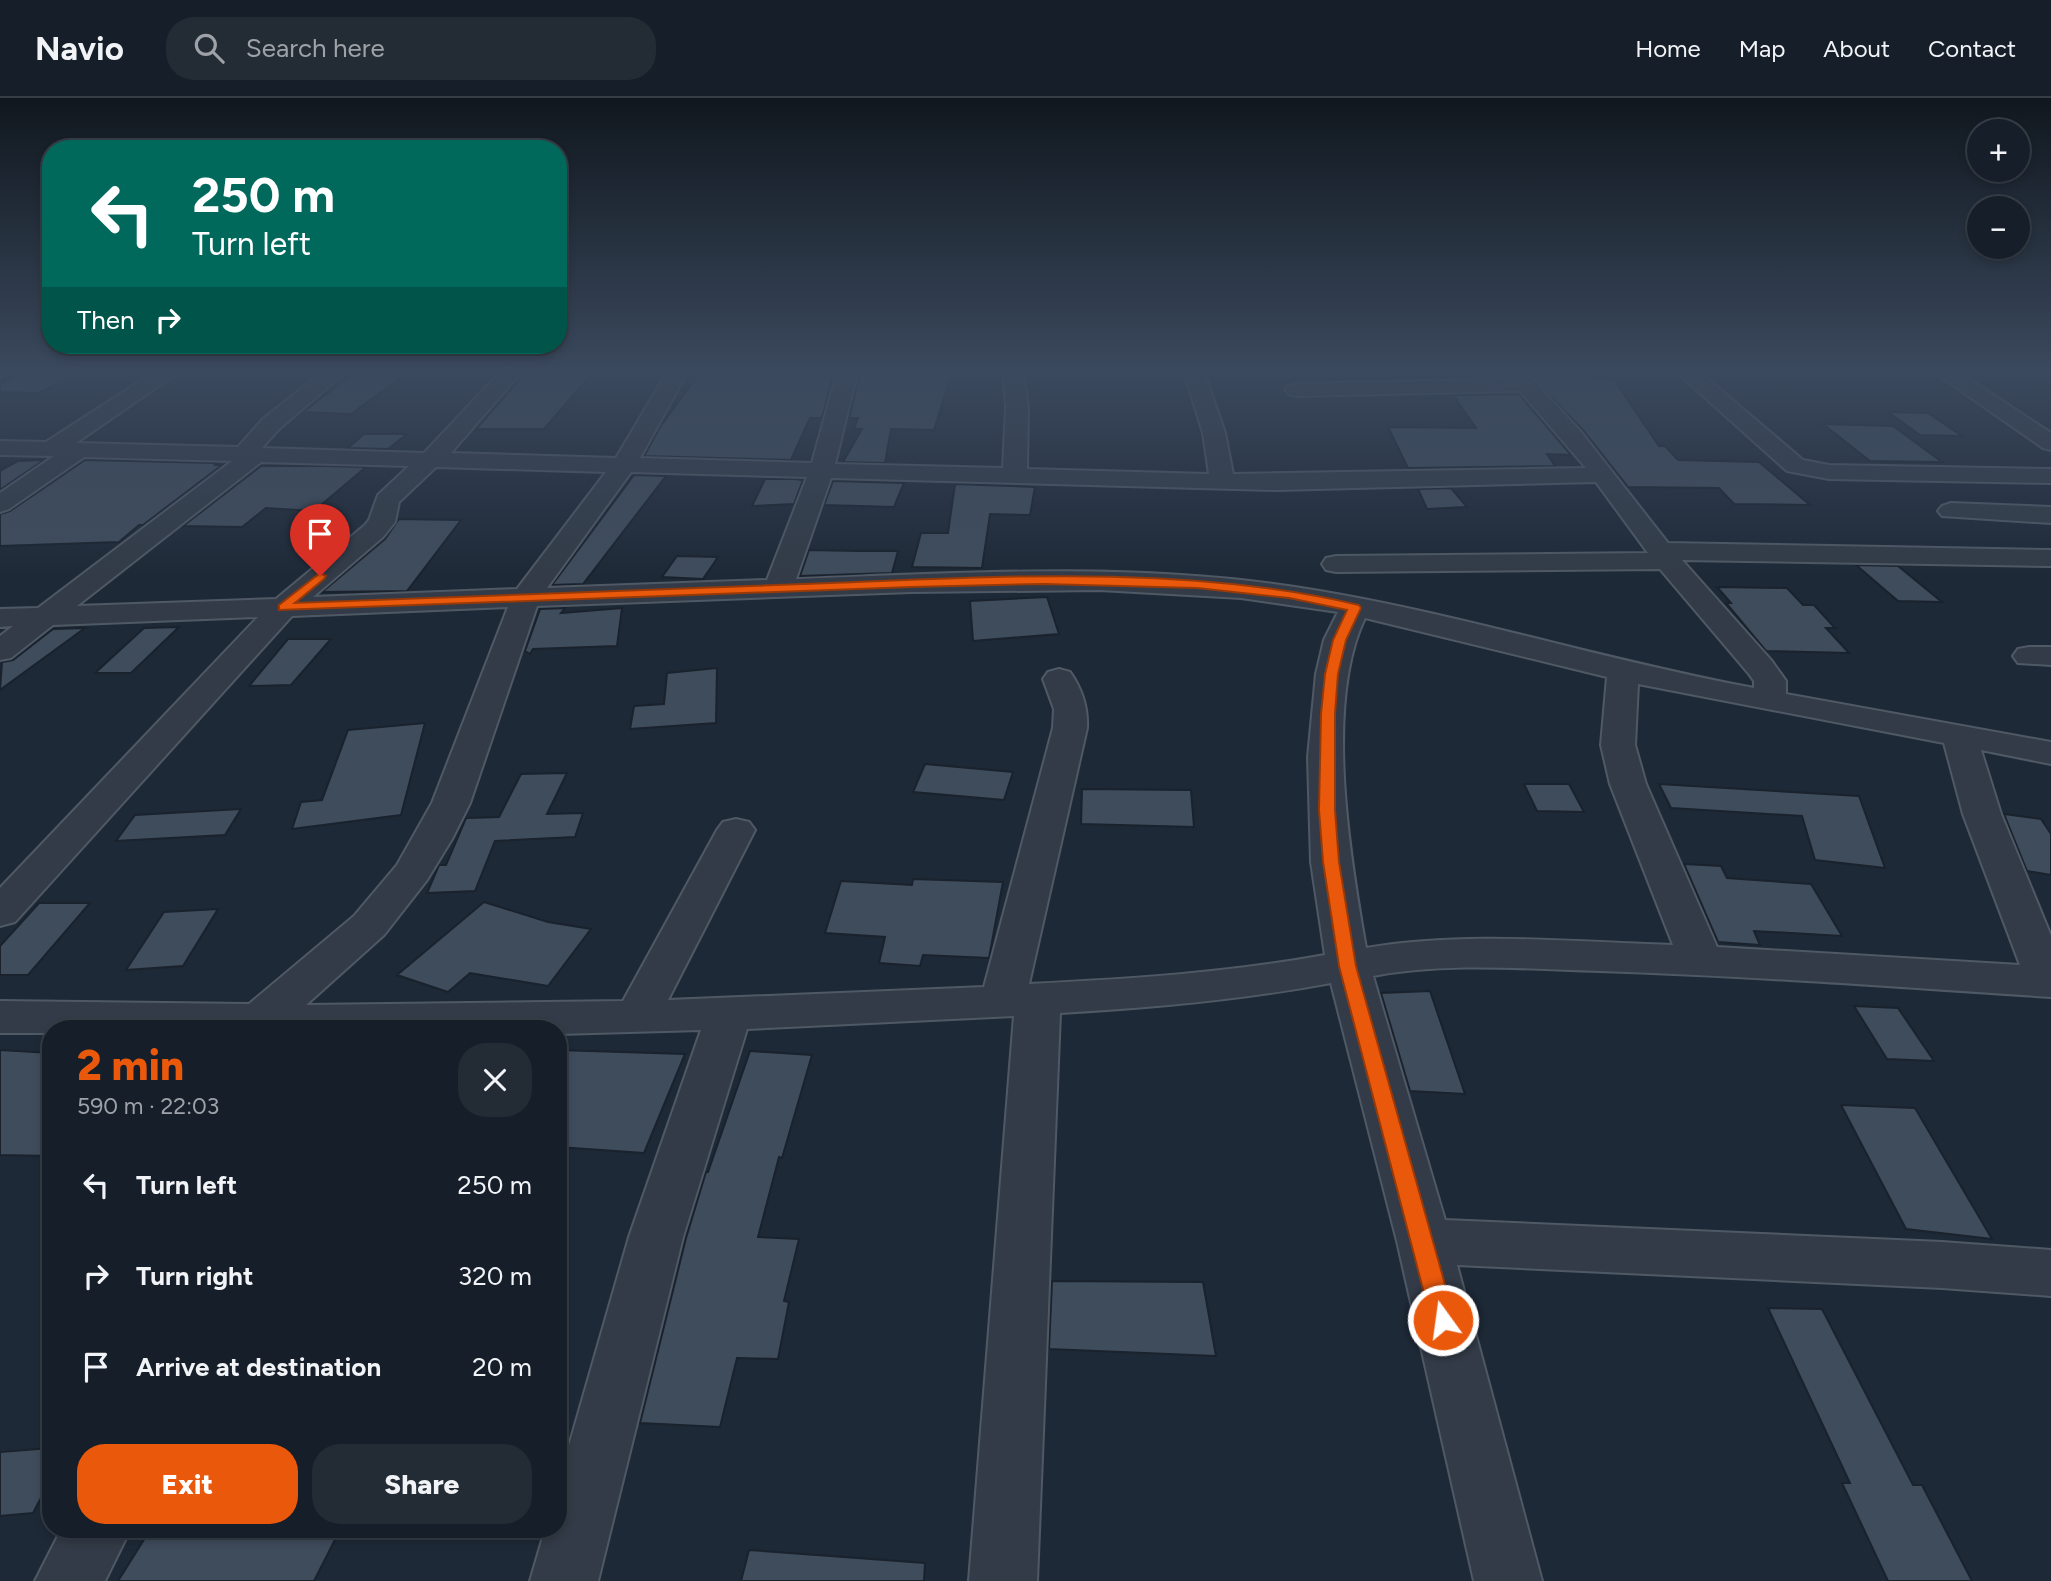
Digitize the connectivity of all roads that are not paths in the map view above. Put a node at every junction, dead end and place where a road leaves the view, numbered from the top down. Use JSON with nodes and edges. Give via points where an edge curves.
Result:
{"nodes":[{"id":1,"x":68,"y":438,"type":"edge"},
{"id":2,"x":258,"y":438,"type":"edge"},
{"id":3,"x":451,"y":438,"type":"edge"},
{"id":4,"x":639,"y":438,"type":"edge"},
{"id":5,"x":830,"y":438,"type":"edge"},
{"id":6,"x":1016,"y":438,"type":"edge"},
{"id":7,"x":1215,"y":438,"type":"edge"},
{"id":8,"x":1570,"y":438,"type":"edge"},
{"id":9,"x":1763,"y":438,"type":"edge"},
{"id":10,"x":0,"y":448,"type":"edge"},
{"id":11,"x":52,"y":449,"type":"junction"},
{"id":12,"x":79,"y":450,"type":"junction"},
{"id":13,"x":254,"y":456,"type":"junction"},
{"id":14,"x":431,"y":460,"type":"junction"},
{"id":15,"x":624,"y":465,"type":"junction"},
{"id":16,"x":822,"y":469,"type":"junction"},
{"id":17,"x":1602,"y":475,"type":"junction"},
{"id":18,"x":1015,"y":476,"type":"junction"},
{"id":19,"x":2051,"y":476,"type":"edge"},
{"id":20,"x":1222,"y":480,"type":"junction"},
{"id":21,"x":0,"y":504,"type":"edge"},
{"id":22,"x":1951,"y":511,"type":"dead end"},
{"id":23,"x":2051,"y":515,"type":"edge"},
{"id":24,"x":1664,"y":556,"type":"junction"},
{"id":25,"x":2051,"y":558,"type":"edge"},
{"id":26,"x":1336,"y":564,"type":"dead end"},
{"id":27,"x":778,"y":589,"type":"junction"},
{"id":28,"x":526,"y":597,"type":"junction"},
{"id":29,"x":283,"y":607,"type":"junction"},
{"id":30,"x":1354,"y":608,"type":"junction"},
{"id":31,"x":44,"y":617,"type":"junction"},
{"id":32,"x":0,"y":618,"type":"edge"},
{"id":33,"x":0,"y":651,"type":"edge"},
{"id":34,"x":1623,"y":671,"type":"junction"},
{"id":35,"x":1059,"y":679,"type":"dead end"},
{"id":36,"x":1770,"y":700,"type":"junction"},
{"id":37,"x":1959,"y":735,"type":"junction"},
{"id":38,"x":2051,"y":753,"type":"edge"},
{"id":39,"x":736,"y":830,"type":"dead end"},
{"id":40,"x":0,"y":913,"type":"edge"},
{"id":41,"x":1701,"y":960,"type":"junction"},
{"id":42,"x":1348,"y":966,"type":"junction"},
{"id":43,"x":2050,"y":982,"type":"edge"},
{"id":44,"x":1021,"y":1000,"type":"junction"},
{"id":45,"x":729,"y":1014,"type":"junction"},
{"id":46,"x":637,"y":1016,"type":"junction"},
{"id":47,"x":1,"y":1018,"type":"edge"},
{"id":48,"x":172,"y":1020,"type":"edge"},
{"id":49,"x":259,"y":1020,"type":"edge"},
{"id":50,"x":535,"y":1020,"type":"edge"},
{"id":51,"x":1424,"y":1241,"type":"junction"},
{"id":52,"x":2051,"y":1273,"type":"edge"},
{"id":53,"x":93,"y":1538,"type":"edge"},
{"id":54,"x":69,"y":1581,"type":"edge"},
{"id":55,"x":564,"y":1581,"type":"edge"},
{"id":56,"x":1003,"y":1581,"type":"edge"},
{"id":57,"x":1508,"y":1581,"type":"edge"}],
"edges":[{"from":1,"to":11,"type":"street"},
{"from":2,"to":13,"type":"street","via":[[248,452]]},
{"from":3,"to":14,"type":"street"},
{"from":4,"to":15,"type":"street"},
{"from":5,"to":16,"type":"street"},
{"from":6,"to":18,"type":"street"},
{"from":7,"to":20,"type":"street"},
{"from":8,"to":17,"type":"street"},
{"from":9,"to":19,"type":"street","via":[[1804,469]]},
{"from":10,"to":11,"type":"street"},
{"from":11,"to":12,"type":"street"},
{"from":12,"to":13,"type":"street"},
{"from":12,"to":21,"type":"street"},
{"from":13,"to":14,"type":"street"},
{"from":13,"to":31,"type":"street"},
{"from":14,"to":15,"type":"street"},
{"from":14,"to":29,"type":"street","via":[[387,500],[382,522],[374,531]]},
{"from":15,"to":16,"type":"street"},
{"from":15,"to":28,"type":"street"},
{"from":16,"to":18,"type":"street"},
{"from":16,"to":27,"type":"street"},
{"from":17,"to":20,"type":"street","via":[[1356,482]]},
{"from":17,"to":24,"type":"street"},
{"from":18,"to":20,"type":"street"},
{"from":22,"to":23,"type":"street"},
{"from":24,"to":25,"type":"street"},
{"from":24,"to":26,"type":"street"},
{"from":24,"to":36,"type":"street","via":[[1760,667],[1770,681]]},
{"from":27,"to":28,"type":"street"},
{"from":27,"to":30,"type":"street","via":[[1043,581],[1197,584]]},
{"from":28,"to":29,"type":"street"},
{"from":28,"to":49,"type":"street","via":[[451,803],[420,863],[383,913],[353,943]]},
{"from":29,"to":31,"type":"street"},
{"from":29,"to":40,"type":"street"},
{"from":30,"to":34,"type":"street","via":[[1443,625]]},
{"from":30,"to":42,"type":"street","via":[[1339,640],[1332,674],[1326,757],[1331,862]]},
{"from":31,"to":32,"type":"street"},
{"from":31,"to":33,"type":"street"},
{"from":34,"to":36,"type":"street"},
{"from":34,"to":41,"type":"street","via":[[1618,745],[1628,784]]},
{"from":35,"to":44,"type":"street","via":[[1071,709],[1070,728]]},
{"from":36,"to":37,"type":"street"},
{"from":37,"to":38,"type":"street"},
{"from":37,"to":43,"type":"street","via":[[1982,814]]},
{"from":39,"to":46,"type":"street"},
{"from":41,"to":42,"type":"street","via":[[1465,953],[1402,956]]},
{"from":41,"to":43,"type":"street"},
{"from":42,"to":44,"type":"street","via":[[1171,992]]},
{"from":42,"to":51,"type":"street"},
{"from":44,"to":45,"type":"street"},
{"from":44,"to":56,"type":"street"},
{"from":45,"to":46,"type":"street"},
{"from":45,"to":55,"type":"street","via":[[656,1237]]},
{"from":46,"to":50,"type":"street"},
{"from":47,"to":48,"type":"street"},
{"from":51,"to":52,"type":"street"},
{"from":51,"to":57,"type":"street"},
{"from":53,"to":54,"type":"street"}]}
